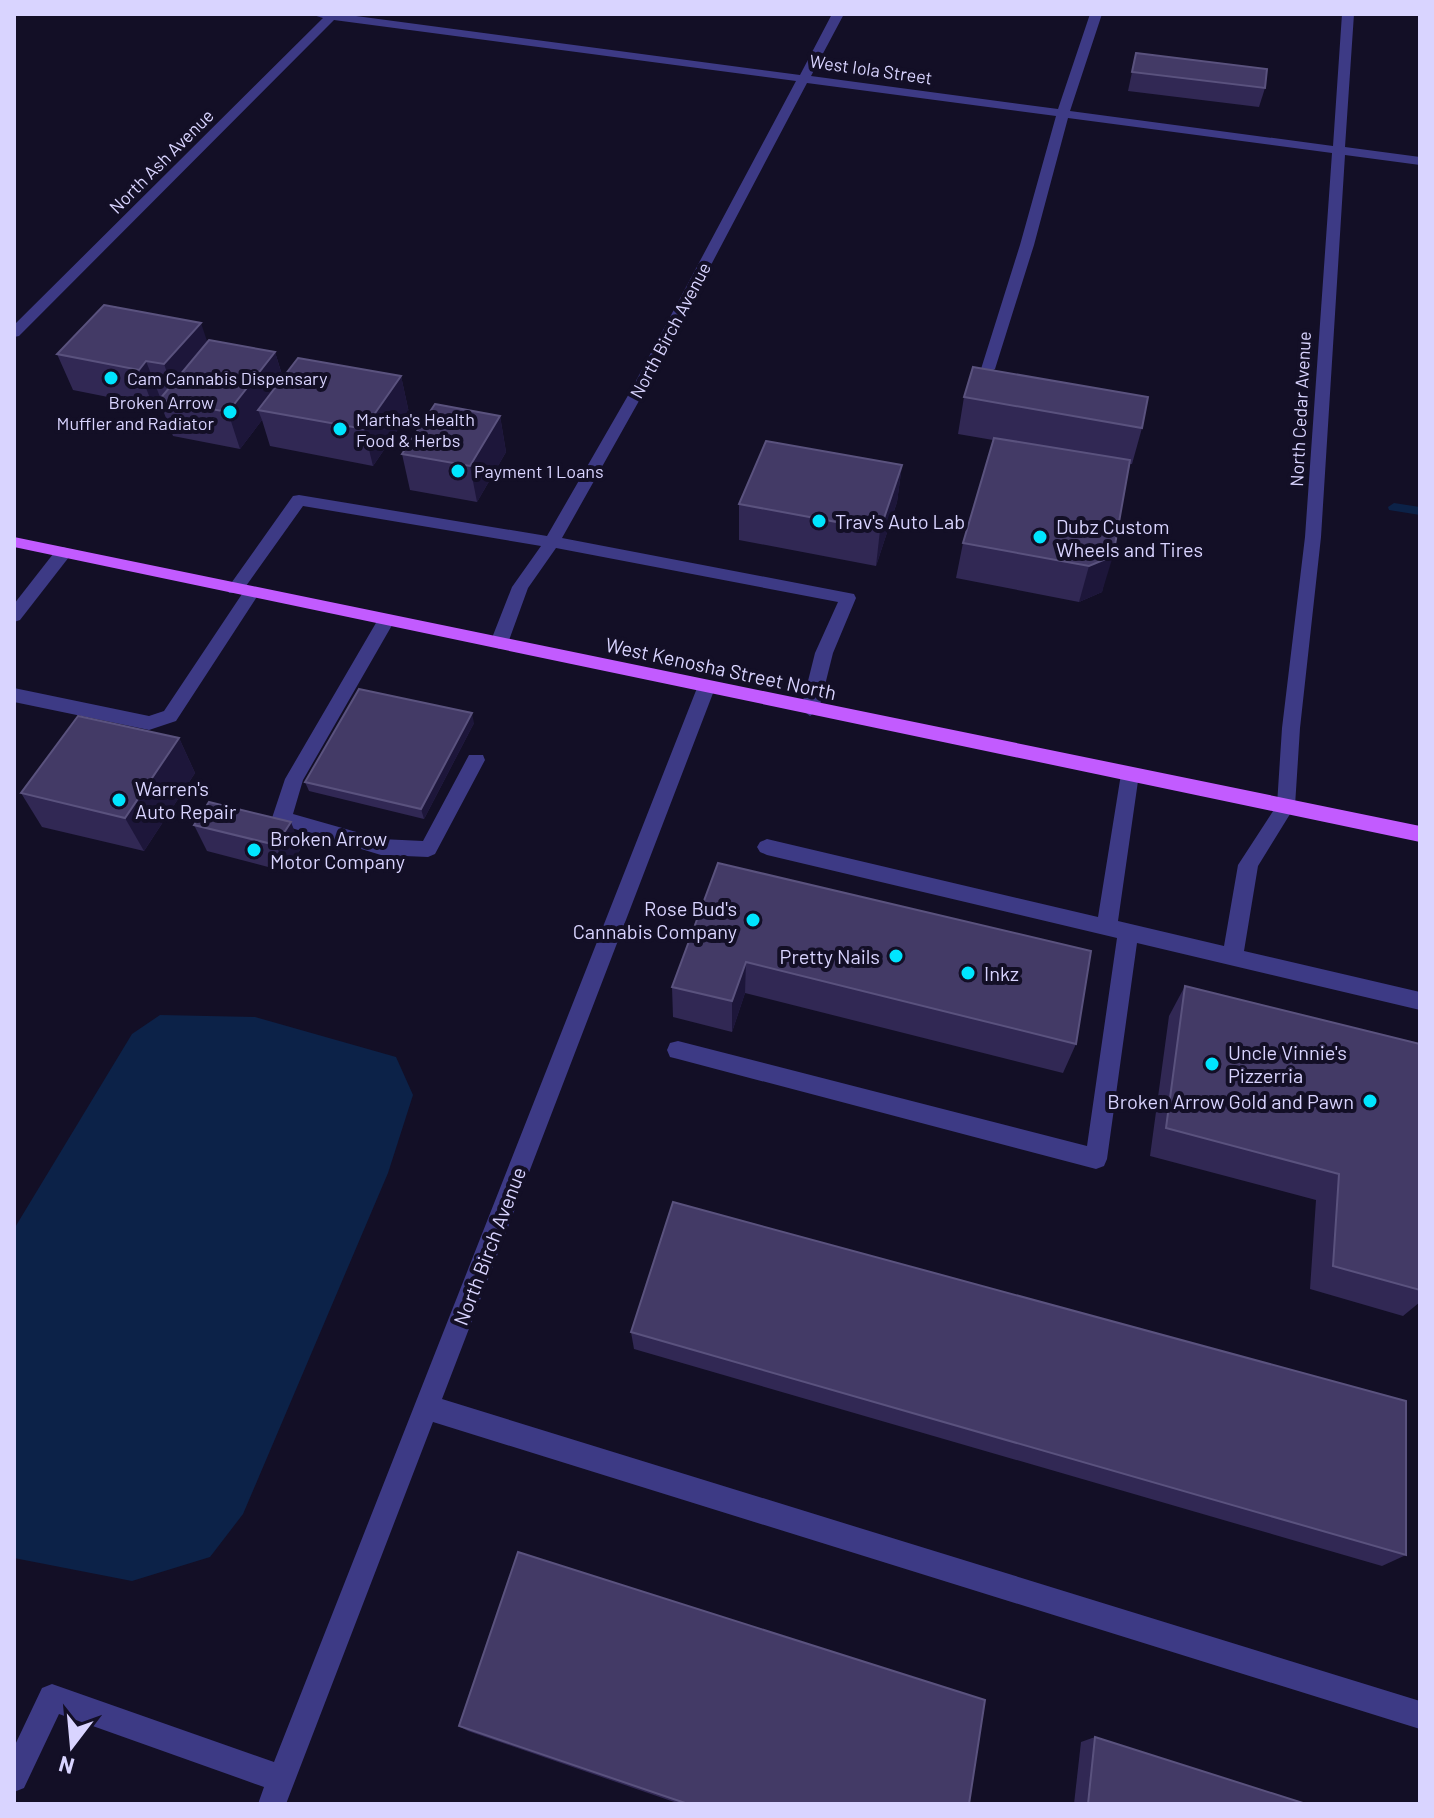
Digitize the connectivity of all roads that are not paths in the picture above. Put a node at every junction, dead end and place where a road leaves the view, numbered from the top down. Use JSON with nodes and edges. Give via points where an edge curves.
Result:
{"nodes":[{"id":1,"x":316,"y":14,"type":"edge"},
{"id":2,"x":838,"y":14,"type":"edge"},
{"id":3,"x":1096,"y":14,"type":"edge"},
{"id":4,"x":1348,"y":14,"type":"edge"},
{"id":5,"x":332,"y":15,"type":"edge"},
{"id":6,"x":804,"y":78,"type":"junction"},
{"id":7,"x":1062,"y":114,"type":"junction"},
{"id":8,"x":1340,"y":150,"type":"junction"},
{"id":9,"x":1420,"y":161,"type":"edge"},
{"id":10,"x":14,"y":333,"type":"edge"},
{"id":11,"x":988,"y":369,"type":"edge"},
{"id":12,"x":14,"y":542,"type":"edge"},
{"id":13,"x":552,"y":542,"type":"junction"},
{"id":14,"x":63,"y":553,"type":"junction"},
{"id":15,"x":243,"y":590,"type":"junction"},
{"id":16,"x":14,"y":616,"type":"edge"},
{"id":17,"x":386,"y":620,"type":"junction"},
{"id":18,"x":499,"y":643,"type":"junction"},
{"id":19,"x":706,"y":688,"type":"junction"},
{"id":20,"x":14,"y":695,"type":"edge"},
{"id":21,"x":810,"y":709,"type":"junction"},
{"id":22,"x":476,"y":760,"type":"dead end"},
{"id":23,"x":1130,"y":774,"type":"junction"},
{"id":24,"x":1286,"y":806,"type":"junction"},
{"id":25,"x":1420,"y":834,"type":"edge"},
{"id":26,"x":767,"y":847,"type":"dead end"},
{"id":27,"x":1118,"y":930,"type":"junction"},
{"id":28,"x":1233,"y":956,"type":"junction"},
{"id":29,"x":1420,"y":1001,"type":"edge"},
{"id":30,"x":678,"y":1050,"type":"dead end"},
{"id":31,"x":426,"y":1407,"type":"junction"},
{"id":32,"x":1420,"y":1715,"type":"edge"},
{"id":33,"x":14,"y":1778,"type":"edge"},
{"id":34,"x":277,"y":1792,"type":"edge"}],
"edges":[{"from":1,"to":5,"type":"street","name":"West Iola Street"},
{"from":2,"to":6,"type":"street","name":"North Birch Avenue"},
{"from":3,"to":7,"type":"street"},
{"from":4,"to":8,"type":"street","name":"North Cedar Avenue"},
{"from":5,"to":6,"type":"street","name":"West Iola Street"},
{"from":5,"to":10,"type":"street","name":"North Ash Avenue"},
{"from":6,"to":7,"type":"street","name":"West Iola Street"},
{"from":6,"to":13,"type":"street","name":"North Birch Avenue"},
{"from":7,"to":8,"type":"street","name":"West Iola Street"},
{"from":7,"to":11,"type":"street"},
{"from":8,"to":9,"type":"street","name":"West Iola Street"},
{"from":8,"to":24,"type":"street","name":"North Cedar Avenue","via":[[1313,537]]},
{"from":12,"to":14,"type":"main road","name":"West Kenosha Street North"},
{"from":13,"to":15,"type":"street","via":[[299,500]]},
{"from":13,"to":18,"type":"street","name":"North Birch Avenue","via":[[520,587]]},
{"from":13,"to":21,"type":"street","via":[[848,598],[824,653]]},
{"from":14,"to":15,"type":"main road","name":"West Kenosha Street North"},
{"from":14,"to":16,"type":"street"},
{"from":15,"to":17,"type":"main road","name":"West Kenosha Street North"},
{"from":15,"to":20,"type":"street","via":[[170,716],[149,723]]},
{"from":17,"to":18,"type":"main road","name":"West Kenosha Street North"},
{"from":17,"to":22,"type":"street","via":[[294,779],[282,818],[381,847],[428,849]]},
{"from":18,"to":19,"type":"main road","name":"West Kenosha Street North"},
{"from":19,"to":21,"type":"main road","name":"West Kenosha Street North"},
{"from":19,"to":31,"type":"street","name":"North Birch Avenue"},
{"from":21,"to":23,"type":"main road","name":"West Kenosha Street North"},
{"from":23,"to":24,"type":"main road","name":"West Kenosha Street North"},
{"from":23,"to":27,"type":"street"},
{"from":24,"to":25,"type":"main road","name":"West Kenosha Street North"},
{"from":24,"to":28,"type":"street","via":[[1248,865]]},
{"from":26,"to":27,"type":"street"},
{"from":27,"to":28,"type":"street"},
{"from":27,"to":30,"type":"street","via":[[1096,1159]]},
{"from":28,"to":29,"type":"street"},
{"from":31,"to":32,"type":"street"},
{"from":31,"to":34,"type":"street","name":"North Birch Avenue"},
{"from":33,"to":34,"type":"street","via":[[52,1698]]}]}
